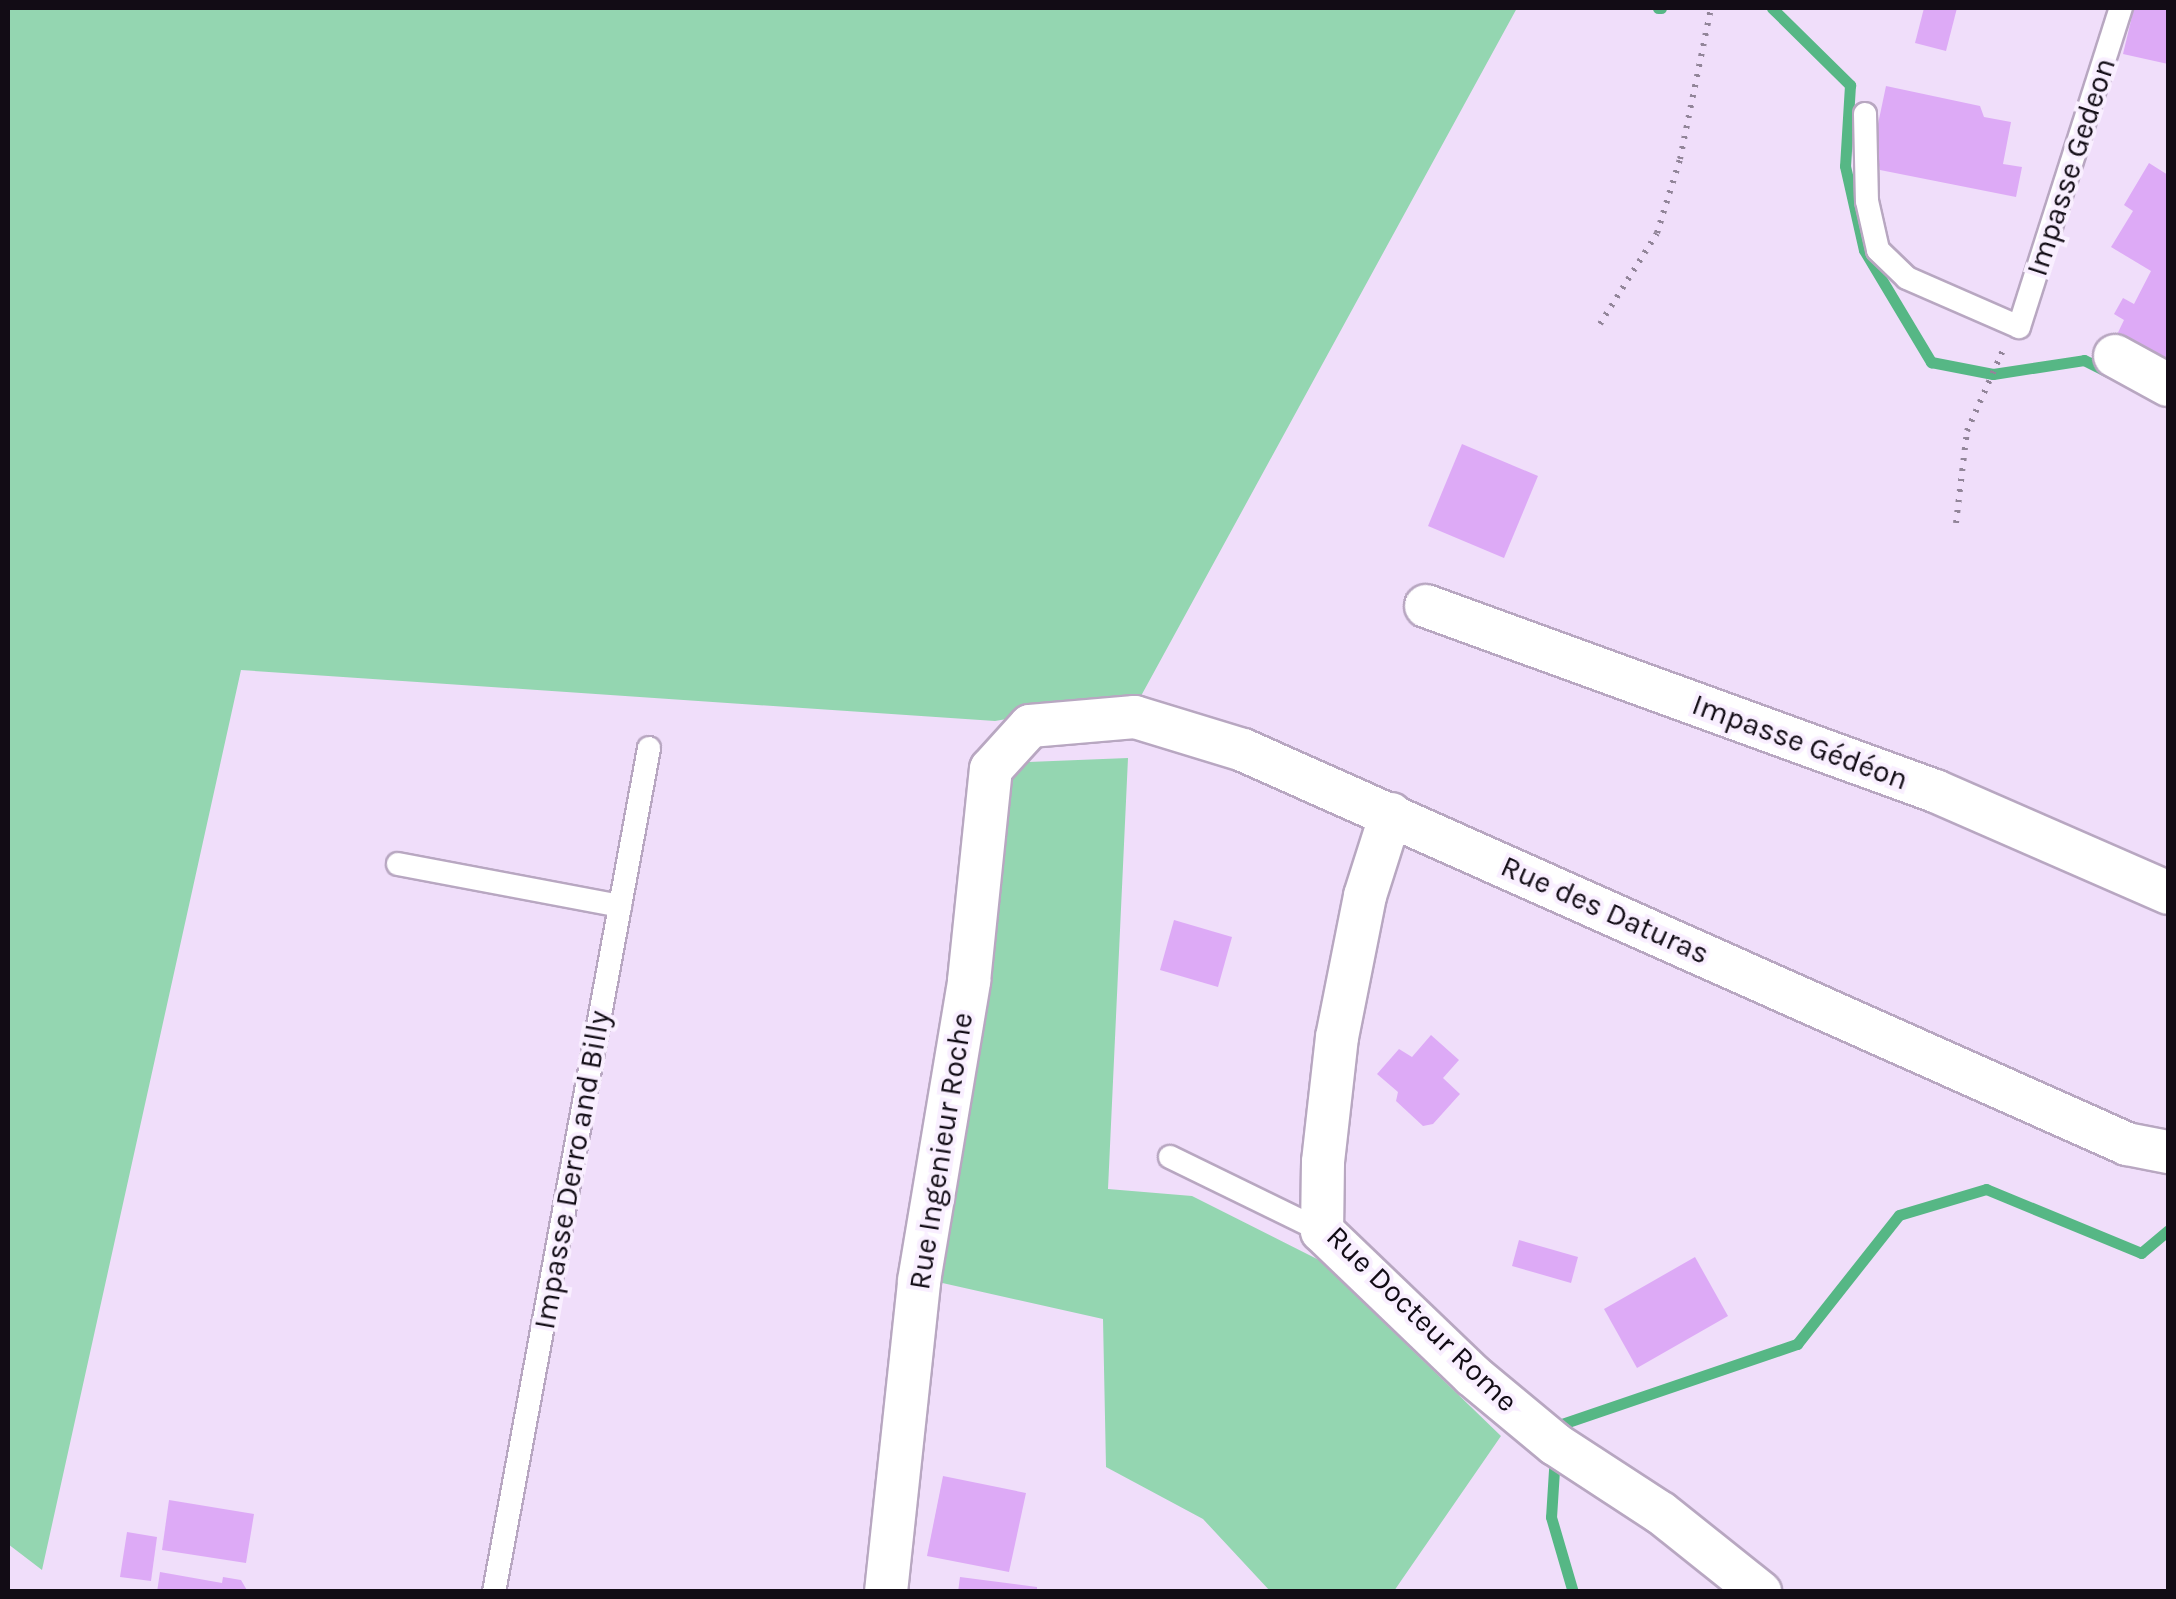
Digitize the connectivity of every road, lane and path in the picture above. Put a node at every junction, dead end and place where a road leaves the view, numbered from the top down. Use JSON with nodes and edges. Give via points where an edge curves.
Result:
{"nodes":[{"id":1,"x":1711,"y":8,"type":"edge"},
{"id":2,"x":2121,"y":8,"type":"edge"},
{"id":3,"x":1864,"y":114,"type":"dead end"},
{"id":4,"x":1600,"y":324,"type":"dead end"},
{"id":5,"x":2019,"y":326,"type":"junction"},
{"id":6,"x":2116,"y":356,"type":"dead end"},
{"id":7,"x":2168,"y":385,"type":"edge"},
{"id":8,"x":1956,"y":523,"type":"dead end"},
{"id":9,"x":1426,"y":606,"type":"dead end"},
{"id":10,"x":1030,"y":726,"type":"joint"},
{"id":11,"x":649,"y":748,"type":"dead end"},
{"id":12,"x":1391,"y":814,"type":"junction"},
{"id":13,"x":398,"y":864,"type":"dead end"},
{"id":14,"x":2168,"y":893,"type":"edge"},
{"id":15,"x":620,"y":906,"type":"junction"},
{"id":16,"x":2168,"y":1152,"type":"edge"},
{"id":17,"x":1170,"y":1157,"type":"dead end"},
{"id":18,"x":1322,"y":1231,"type":"junction"},
{"id":19,"x":494,"y":1592,"type":"edge"},
{"id":20,"x":886,"y":1592,"type":"edge"},
{"id":21,"x":1760,"y":1592,"type":"edge"}],
"edges":[{"from":1,"to":4,"type":"path","via":[[1680,159],[1657,233]]},
{"from":2,"to":5,"type":"lane","name":"Impasse Gedeon"},
{"from":3,"to":5,"type":"lane","via":[[1867,202],[1878,250],[1907,278]]},
{"from":5,"to":8,"type":"path","via":[[1967,431]]},
{"from":6,"to":7,"type":"street"},
{"from":9,"to":14,"type":"street","name":"Impasse Gédéon","via":[[1935,790]]},
{"from":10,"to":12,"type":"street","name":"Rue des Daturas","via":[[1135,717],[1244,750]]},
{"from":10,"to":20,"type":"street","name":"Rue Ingenieur Roche","via":[[992,769],[969,981],[919,1281]]},
{"from":11,"to":15,"type":"lane","name":"Impasse Derro and Billy"},
{"from":12,"to":16,"type":"street","name":"Rue des Daturas","via":[[2127,1144]]},
{"from":12,"to":18,"type":"street","name":"Rue Docteur Rome","via":[[1365,896],[1337,1037]]},
{"from":13,"to":15,"type":"lane"},
{"from":15,"to":19,"type":"lane","name":"Impasse Derro and Billy"},
{"from":17,"to":18,"type":"lane"},
{"from":18,"to":21,"type":"street","name":"Rue Docteur Rome","via":[[1472,1376]]}]}
